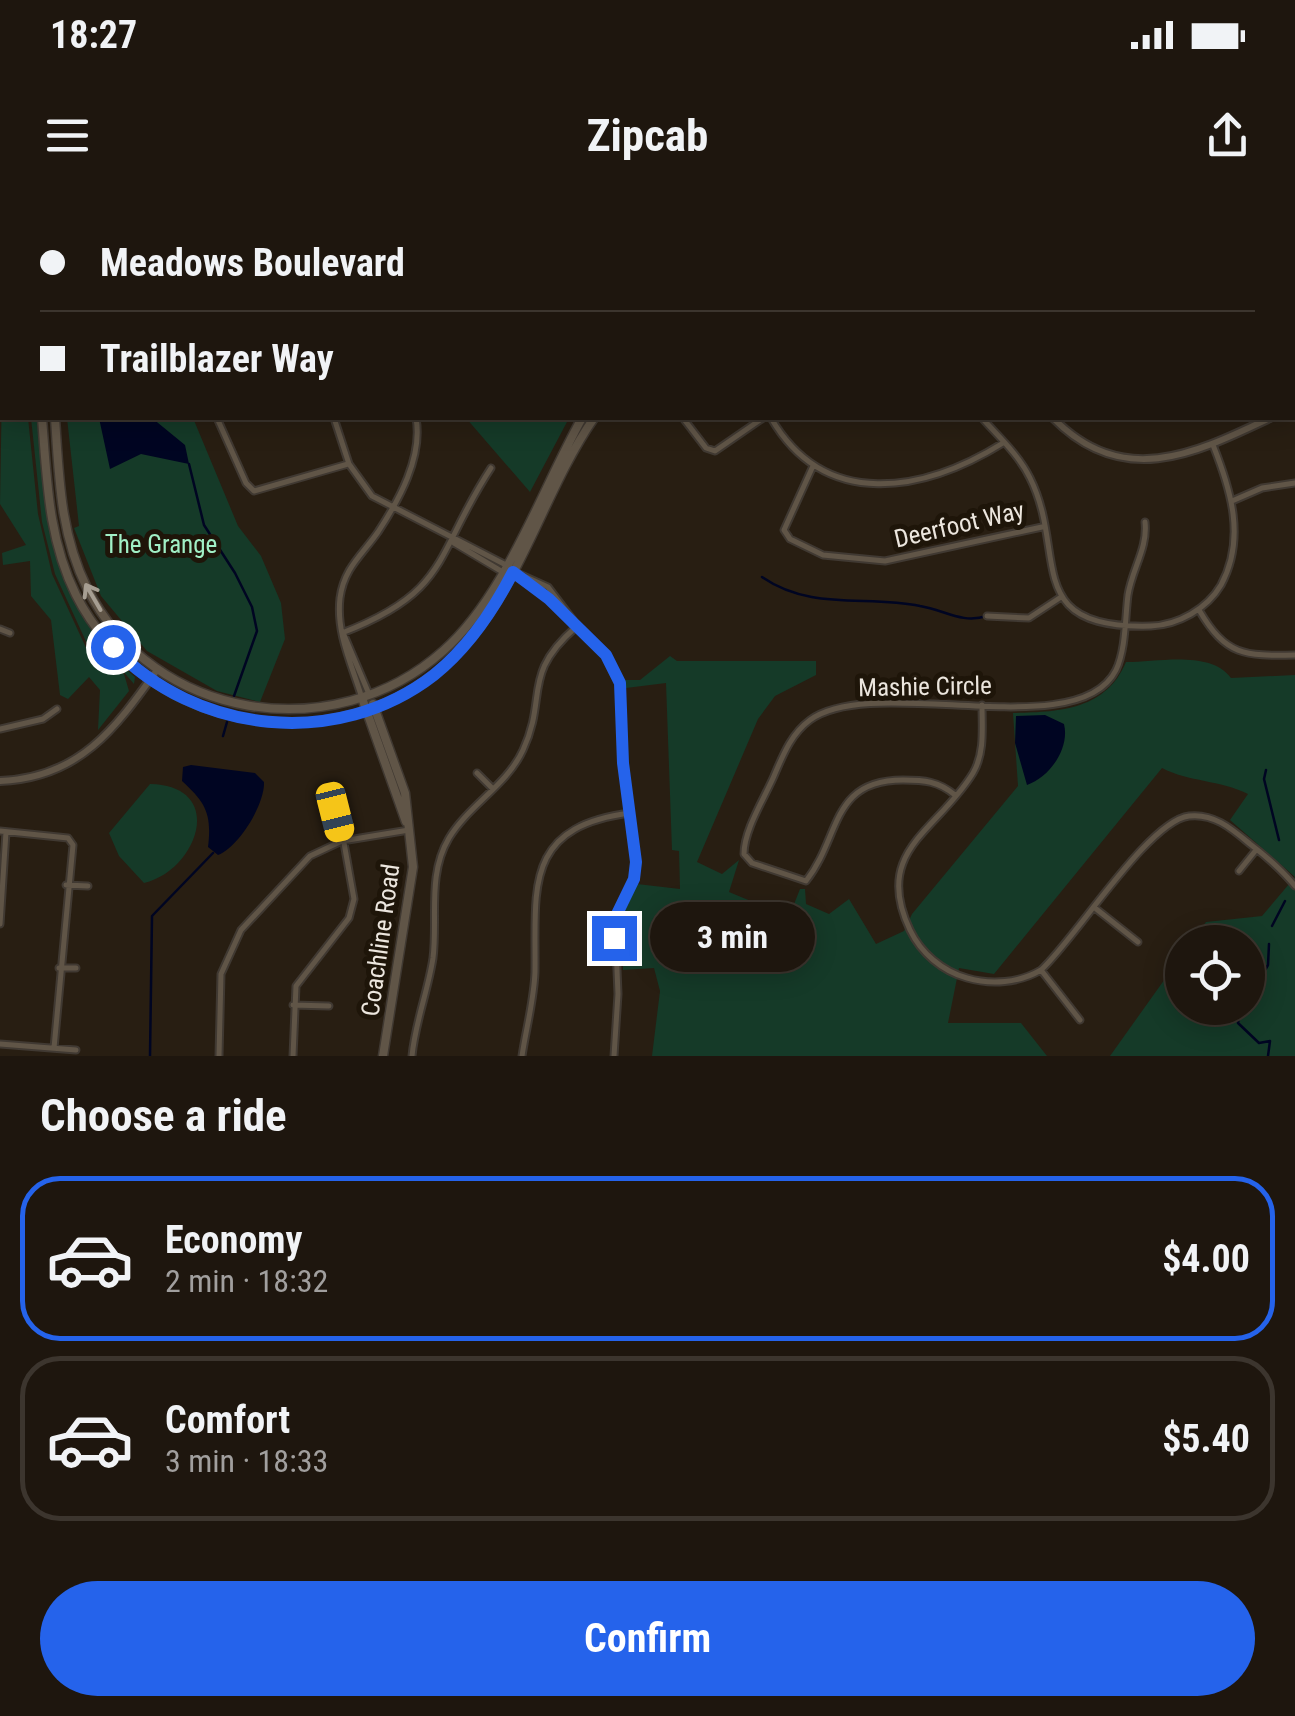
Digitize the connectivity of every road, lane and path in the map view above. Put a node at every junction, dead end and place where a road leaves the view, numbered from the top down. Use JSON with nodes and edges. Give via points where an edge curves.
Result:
{"nodes":[{"id":1,"x":42,"y":420,"type":"edge"},
{"id":2,"x":55,"y":420,"type":"edge"},
{"id":3,"x":218,"y":420,"type":"edge"},
{"id":4,"x":335,"y":420,"type":"edge"},
{"id":5,"x":416,"y":420,"type":"edge"},
{"id":6,"x":586,"y":420,"type":"edge"},
{"id":7,"x":587,"y":420,"type":"edge"},
{"id":8,"x":684,"y":420,"type":"edge"},
{"id":9,"x":760,"y":420,"type":"edge"},
{"id":10,"x":772,"y":420,"type":"edge"},
{"id":11,"x":984,"y":420,"type":"edge"},
{"id":12,"x":1056,"y":420,"type":"edge"},
{"id":13,"x":1266,"y":420,"type":"edge"},
{"id":14,"x":1004,"y":442,"type":"junction"},
{"id":15,"x":1213,"y":445,"type":"junction"},
{"id":16,"x":348,"y":464,"type":"junction"},
{"id":17,"x":813,"y":466,"type":"junction"},
{"id":18,"x":492,"y":468,"type":"dead end"},
{"id":19,"x":1295,"y":483,"type":"edge"},
{"id":20,"x":1232,"y":501,"type":"junction"},
{"id":21,"x":391,"y":508,"type":"junction"},
{"id":22,"x":530,"y":516,"type":"junction"},
{"id":23,"x":1145,"y":522,"type":"dead end"},
{"id":24,"x":1042,"y":526,"type":"junction"},
{"id":25,"x":452,"y":541,"type":"junction"},
{"id":26,"x":503,"y":568,"type":"junction"},
{"id":27,"x":513,"y":572,"type":"junction"},
{"id":28,"x":1061,"y":597,"type":"junction"},
{"id":29,"x":1198,"y":610,"type":"junction"},
{"id":30,"x":988,"y":616,"type":"dead end"},
{"id":31,"x":1124,"y":624,"type":"junction"},
{"id":32,"x":576,"y":627,"type":"junction"},
{"id":33,"x":0,"y":629,"type":"edge"},
{"id":34,"x":10,"y":633,"type":"dead end"},
{"id":35,"x":342,"y":633,"type":"junction"},
{"id":36,"x":1295,"y":655,"type":"edge"},
{"id":37,"x":157,"y":670,"type":"junction"},
{"id":38,"x":150,"y":680,"type":"junction"},
{"id":39,"x":366,"y":697,"type":"junction"},
{"id":40,"x":982,"y":705,"type":"junction"},
{"id":41,"x":57,"y":709,"type":"dead end"},
{"id":42,"x":370,"y":709,"type":"junction"},
{"id":43,"x":0,"y":729,"type":"edge"},
{"id":44,"x":478,"y":773,"type":"dead end"},
{"id":45,"x":0,"y":781,"type":"edge"},
{"id":46,"x":494,"y":789,"type":"junction"},
{"id":47,"x":955,"y":794,"type":"junction"},
{"id":48,"x":336,"y":798,"type":"dead end"},
{"id":49,"x":630,"y":814,"type":"junction"},
{"id":50,"x":409,"y":830,"type":"junction"},
{"id":51,"x":3,"y":832,"type":"edge"},
{"id":52,"x":342,"y":841,"type":"junction"},
{"id":53,"x":1257,"y":849,"type":"junction"},
{"id":54,"x":1239,"y":871,"type":"dead end"},
{"id":55,"x":66,"y":885,"type":"junction"},
{"id":56,"x":88,"y":886,"type":"dead end"},
{"id":57,"x":1295,"y":886,"type":"edge"},
{"id":58,"x":1095,"y":908,"type":"junction"},
{"id":59,"x":0,"y":924,"type":"edge"},
{"id":60,"x":1138,"y":942,"type":"dead end"},
{"id":61,"x":58,"y":968,"type":"junction"},
{"id":62,"x":76,"y":968,"type":"dead end"},
{"id":63,"x":1041,"y":970,"type":"junction"},
{"id":64,"x":293,"y":1005,"type":"junction"},
{"id":65,"x":329,"y":1006,"type":"dead end"},
{"id":66,"x":1080,"y":1020,"type":"dead end"},
{"id":67,"x":0,"y":1044,"type":"edge"},
{"id":68,"x":54,"y":1048,"type":"junction"},
{"id":69,"x":76,"y":1050,"type":"dead end"},
{"id":70,"x":219,"y":1056,"type":"edge"},
{"id":71,"x":294,"y":1056,"type":"edge"},
{"id":72,"x":383,"y":1056,"type":"edge"},
{"id":73,"x":412,"y":1056,"type":"edge"},
{"id":74,"x":522,"y":1056,"type":"edge"},
{"id":75,"x":614,"y":1056,"type":"edge"}],
"edges":[{"from":1,"to":38,"type":"main road","via":[[51,523],[66,573],[95,626]]},
{"from":37,"to":2,"type":"main road","one_way":true,"via":[[106,619],[78,568],[64,521]]},
{"from":3,"to":16,"type":"street","via":[[254,491]]},
{"from":4,"to":16,"type":"street"},
{"from":5,"to":21,"type":"street","via":[[414,462]]},
{"from":6,"to":22,"type":"main road"},
{"from":7,"to":27,"type":"main road"},
{"from":8,"to":9,"type":"street","via":[[715,451]]},
{"from":10,"to":17,"type":"street"},
{"from":11,"to":14,"type":"street"},
{"from":12,"to":15,"type":"street","via":[[1088,445],[1126,458],[1167,459]]},
{"from":13,"to":15,"type":"street"},
{"from":14,"to":17,"type":"street","via":[[956,469],[896,484],[865,483]]},
{"from":14,"to":24,"type":"street","via":[[1031,479]]},
{"from":15,"to":20,"type":"street"},
{"from":16,"to":21,"type":"street","via":[[364,488]]},
{"from":17,"to":24,"type":"street","name":"Deerfoot Way","via":[[784,530],[822,555],[901,561]]},
{"from":18,"to":25,"type":"street"},
{"from":19,"to":20,"type":"street"},
{"from":20,"to":29,"type":"street","via":[[1227,572]]},
{"from":21,"to":25,"type":"street"},
{"from":21,"to":35,"type":"street","via":[[346,574]]},
{"from":22,"to":26,"type":"main road"},
{"from":22,"to":27,"type":"main road","via":[[510,564]]},
{"from":23,"to":31,"type":"street","name":"Mashie Circle"},
{"from":24,"to":28,"type":"street"},
{"from":25,"to":26,"type":"street"},
{"from":25,"to":35,"type":"street","via":[[414,598]]},
{"from":26,"to":39,"type":"main road","via":[[472,620],[442,652]]},
{"from":27,"to":32,"type":"street"},
{"from":27,"to":42,"type":"main road","via":[[458,653],[418,685]]},
{"from":28,"to":30,"type":"street","via":[[1028,618]]},
{"from":28,"to":31,"type":"street","via":[[1084,616]]},
{"from":29,"to":31,"type":"street","via":[[1164,625]]},
{"from":29,"to":36,"type":"street","via":[[1234,650]]},
{"from":31,"to":40,"type":"street","name":"Mashie Circle","via":[[1117,668],[1095,692],[1048,705]]},
{"from":32,"to":46,"type":"street","via":[[541,668],[528,738]]},
{"from":32,"to":49,"type":"street","via":[[606,655],[620,683]]},
{"from":33,"to":34,"type":"street"},
{"from":35,"to":39,"type":"street"},
{"from":37,"to":38,"type":"street"},
{"from":37,"to":39,"type":"main road","via":[[208,696],[253,708],[316,709]]},
{"from":38,"to":42,"type":"main road","via":[[203,708],[251,720],[306,724]]},
{"from":38,"to":45,"type":"street","via":[[108,736],[80,760],[42,776]]},
{"from":39,"to":42,"type":"main road","name":"Coachline Road"},
{"from":40,"to":47,"type":"street","via":[[980,757]]},
{"from":40,"to":47,"type":"street","name":"Mashie Circle","via":[[860,706],[811,719],[788,744],[744,854],[806,881],[844,805],[867,785],[928,780]]},
{"from":41,"to":43,"type":"street"},
{"from":42,"to":50,"type":"main road","name":"Coachline Road","via":[[405,793]]},
{"from":44,"to":46,"type":"street"},
{"from":46,"to":73,"type":"street","via":[[455,830],[438,864],[432,958]]},
{"from":47,"to":63,"type":"street","via":[[900,866],[897,892],[909,929],[934,962],[964,977],[1014,980]]},
{"from":48,"to":52,"type":"street"},
{"from":49,"to":74,"type":"street","via":[[573,830],[541,867]]},
{"from":49,"to":75,"type":"street","via":[[636,862],[614,928]]},
{"from":50,"to":52,"type":"street"},
{"from":50,"to":72,"type":"main road","name":"Coachline Road","via":[[412,890]]},
{"from":51,"to":55,"type":"street","via":[[72,840]]},
{"from":51,"to":59,"type":"street"},
{"from":52,"to":64,"type":"street","via":[[354,888],[349,918],[304,971]]},
{"from":52,"to":70,"type":"street","via":[[300,862],[234,941],[221,974]]},
{"from":53,"to":54,"type":"street"},
{"from":53,"to":57,"type":"street"},
{"from":53,"to":58,"type":"street","via":[[1218,820],[1182,818],[1156,834]]},
{"from":55,"to":56,"type":"street"},
{"from":55,"to":61,"type":"street"},
{"from":58,"to":60,"type":"street"},
{"from":58,"to":63,"type":"street"},
{"from":61,"to":62,"type":"street"},
{"from":61,"to":68,"type":"street"},
{"from":63,"to":66,"type":"street"},
{"from":64,"to":65,"type":"street"},
{"from":64,"to":71,"type":"street"},
{"from":67,"to":68,"type":"street"},
{"from":68,"to":69,"type":"street"}]}
